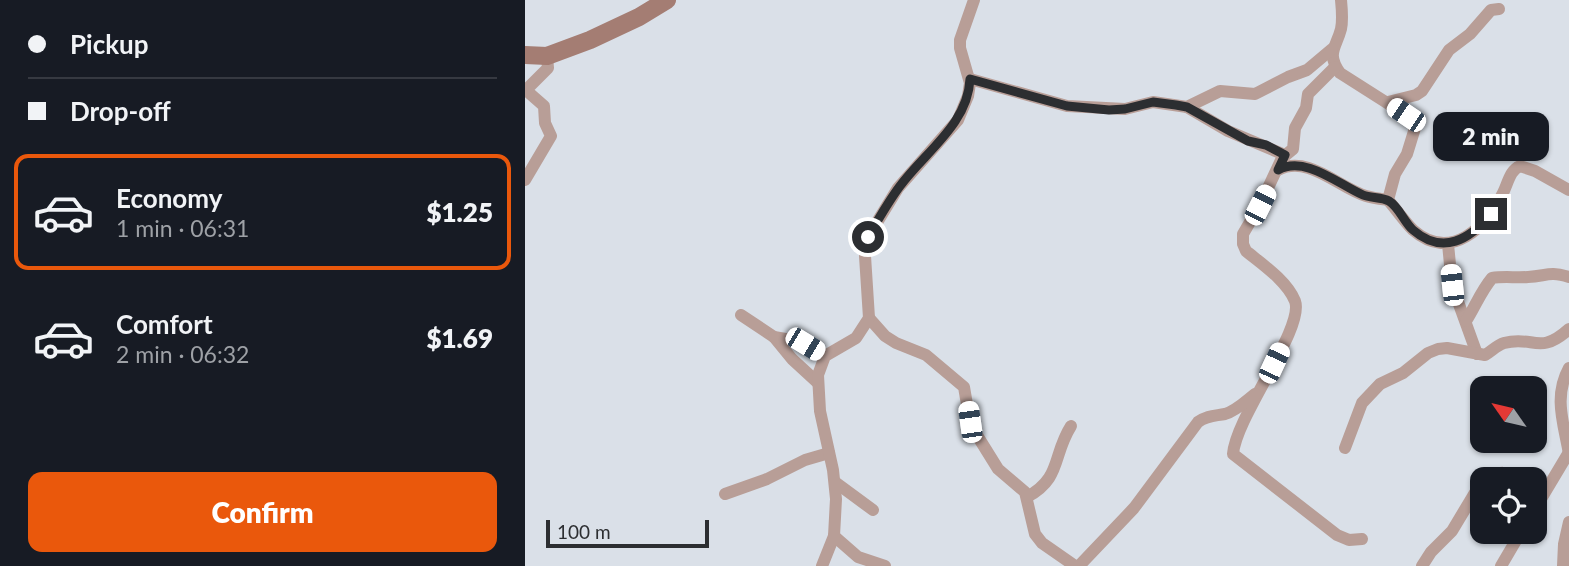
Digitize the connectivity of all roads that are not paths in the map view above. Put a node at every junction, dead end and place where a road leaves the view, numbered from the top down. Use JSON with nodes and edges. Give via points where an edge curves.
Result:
{"nodes":[{"id":1,"x":667,"y":0,"type":"edge"},
{"id":2,"x":974,"y":0,"type":"edge"},
{"id":3,"x":1341,"y":0,"type":"edge"},
{"id":4,"x":1499,"y":9,"type":"dead end"},
{"id":5,"x":1332,"y":49,"type":"junction"},
{"id":6,"x":525,"y":55,"type":"edge"},
{"id":7,"x":547,"y":56,"type":"junction"},
{"id":8,"x":1313,"y":66,"type":"junction"},
{"id":9,"x":1333,"y":69,"type":"junction"},
{"id":10,"x":970,"y":79,"type":"junction"},
{"id":11,"x":1388,"y":102,"type":"junction"},
{"id":12,"x":1187,"y":107,"type":"junction"},
{"id":13,"x":1285,"y":155,"type":"junction"},
{"id":14,"x":1278,"y":170,"type":"junction"},
{"id":15,"x":525,"y":180,"type":"edge"},
{"id":16,"x":1569,"y":190,"type":"edge"},
{"id":17,"x":1388,"y":200,"type":"junction"},
{"id":18,"x":1448,"y":244,"type":"junction"},
{"id":19,"x":1569,"y":277,"type":"edge"},
{"id":20,"x":741,"y":315,"type":"dead end"},
{"id":21,"x":869,"y":318,"type":"junction"},
{"id":22,"x":1466,"y":321,"type":"junction"},
{"id":23,"x":1569,"y":329,"type":"edge"},
{"id":24,"x":775,"y":337,"type":"junction"},
{"id":25,"x":1477,"y":354,"type":"junction"},
{"id":26,"x":825,"y":356,"type":"junction"},
{"id":27,"x":1569,"y":368,"type":"edge"},
{"id":28,"x":817,"y":382,"type":"junction"},
{"id":29,"x":1258,"y":392,"type":"junction"},
{"id":30,"x":1071,"y":426,"type":"dead end"},
{"id":31,"x":1345,"y":448,"type":"dead end"},
{"id":32,"x":829,"y":453,"type":"junction"},
{"id":33,"x":1569,"y":453,"type":"edge"},
{"id":34,"x":1547,"y":480,"type":"edge"},
{"id":35,"x":835,"y":482,"type":"junction"},
{"id":36,"x":725,"y":494,"type":"dead end"},
{"id":37,"x":1027,"y":497,"type":"junction"},
{"id":38,"x":1470,"y":501,"type":"edge"},
{"id":39,"x":873,"y":510,"type":"dead end"},
{"id":40,"x":1569,"y":522,"type":"edge"},
{"id":41,"x":834,"y":536,"type":"junction"},
{"id":42,"x":1362,"y":539,"type":"dead end"},
{"id":43,"x":1514,"y":544,"type":"edge"},
{"id":44,"x":822,"y":566,"type":"edge"},
{"id":45,"x":885,"y":566,"type":"edge"},
{"id":46,"x":1077,"y":566,"type":"edge"},
{"id":47,"x":1422,"y":566,"type":"edge"},
{"id":48,"x":1501,"y":566,"type":"edge"},
{"id":49,"x":1563,"y":566,"type":"edge"}],
"edges":[{"from":1,"to":7,"type":"main road","via":[[590,40]]},
{"from":2,"to":10,"type":"street","via":[[960,40]]},
{"from":3,"to":5,"type":"street","via":[[1341,29]]},
{"from":4,"to":11,"type":"street","via":[[1491,10],[1449,50],[1422,91]]},
{"from":5,"to":8,"type":"street"},
{"from":5,"to":9,"type":"street"},
{"from":6,"to":7,"type":"main road"},
{"from":7,"to":15,"type":"street","via":[[548,68],[528,92],[544,106],[551,136]]},
{"from":8,"to":9,"type":"street"},
{"from":8,"to":12,"type":"street","via":[[1255,94],[1220,91]]},
{"from":9,"to":11,"type":"street"},
{"from":9,"to":13,"type":"street","via":[[1308,94],[1295,128],[1293,149]]},
{"from":10,"to":12,"type":"street","via":[[1067,106],[1125,109],[1153,102]]},
{"from":10,"to":21,"type":"street","via":[[958,120],[898,188],[868,237]]},
{"from":11,"to":17,"type":"street","via":[[1415,128]]},
{"from":12,"to":13,"type":"street","via":[[1228,131]]},
{"from":13,"to":14,"type":"street"},
{"from":14,"to":17,"type":"street","via":[[1286,165],[1308,169],[1365,196]]},
{"from":14,"to":29,"type":"street","via":[[1242,239],[1296,304],[1290,331]]},
{"from":16,"to":18,"type":"street","via":[[1525,166],[1515,168],[1483,224]]},
{"from":17,"to":18,"type":"street","via":[[1413,229]]},
{"from":18,"to":22,"type":"street","via":[[1452,285]]},
{"from":19,"to":22,"type":"street","via":[[1544,273],[1492,278]]},
{"from":20,"to":24,"type":"street"},
{"from":21,"to":26,"type":"street","via":[[856,338]]},
{"from":21,"to":37,"type":"street","via":[[885,336],[926,355],[964,387],[970,422],[990,459]]},
{"from":22,"to":25,"type":"street"},
{"from":23,"to":25,"type":"street","via":[[1547,344],[1507,342],[1485,355]]},
{"from":24,"to":26,"type":"street","via":[[797,341]]},
{"from":24,"to":28,"type":"street"},
{"from":25,"to":31,"type":"street","via":[[1438,349],[1380,384],[1362,403]]},
{"from":26,"to":28,"type":"street"},
{"from":27,"to":33,"type":"street","via":[[1560,391]]},
{"from":28,"to":32,"type":"street"},
{"from":29,"to":42,"type":"street","via":[[1233,453],[1337,535]]},
{"from":29,"to":46,"type":"street","via":[[1232,410],[1198,422],[1135,508]]},
{"from":30,"to":37,"type":"street","via":[[1050,480]]},
{"from":32,"to":35,"type":"street"},
{"from":32,"to":36,"type":"street"},
{"from":33,"to":34,"type":"street"},
{"from":35,"to":39,"type":"street"},
{"from":35,"to":41,"type":"street"},
{"from":37,"to":46,"type":"street","via":[[1035,534]]},
{"from":38,"to":47,"type":"street"},
{"from":40,"to":49,"type":"street"},
{"from":41,"to":44,"type":"street"},
{"from":41,"to":45,"type":"street","via":[[858,557]]},
{"from":43,"to":48,"type":"street"}]}
